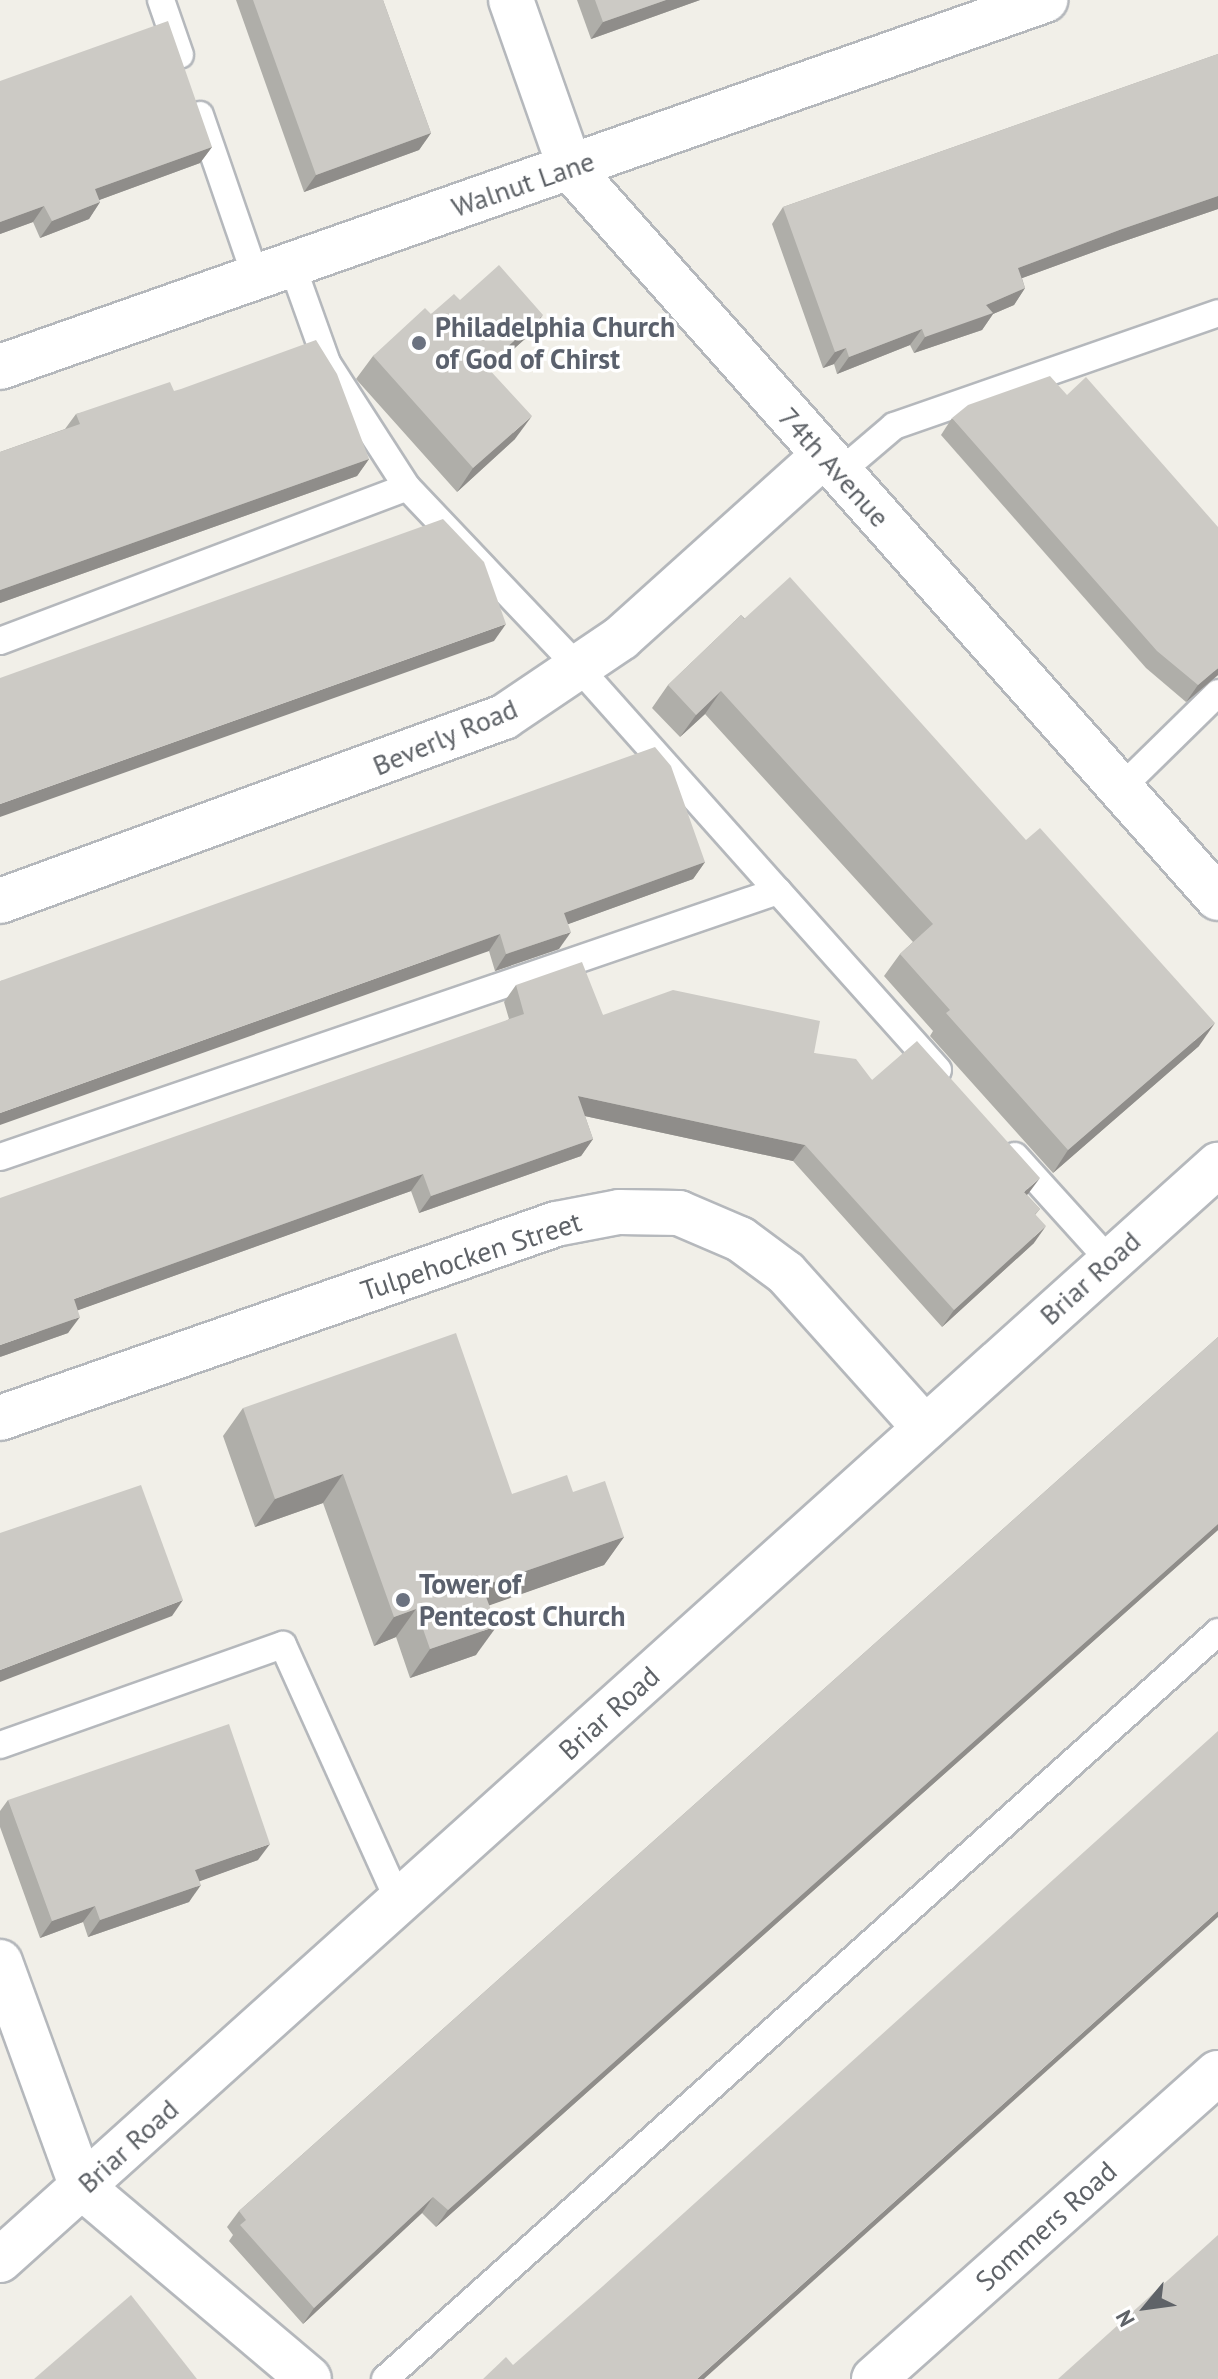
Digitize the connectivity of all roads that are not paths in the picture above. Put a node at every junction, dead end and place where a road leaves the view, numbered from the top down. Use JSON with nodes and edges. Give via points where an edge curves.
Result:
{"nodes":[{"id":1,"x":161,"y":0,"type":"edge"},
{"id":2,"x":511,"y":0,"type":"edge"},
{"id":3,"x":1045,"y":0,"type":"edge"},
{"id":4,"x":570,"y":168,"type":"junction"},
{"id":5,"x":274,"y":271,"type":"junction"},
{"id":6,"x":1218,"y":313,"type":"edge"},
{"id":7,"x":0,"y":367,"type":"edge"},
{"id":8,"x":831,"y":464,"type":"junction"},
{"id":9,"x":407,"y":487,"type":"junction"},
{"id":10,"x":0,"y":641,"type":"edge"},
{"id":11,"x":580,"y":669,"type":"junction"},
{"id":12,"x":1218,"y":693,"type":"edge"},
{"id":13,"x":1120,"y":789,"type":"junction"},
{"id":14,"x":778,"y":891,"type":"junction"},
{"id":15,"x":1218,"y":898,"type":"edge"},
{"id":16,"x":0,"y":901,"type":"edge"},
{"id":17,"x":959,"y":1093,"type":"edge"},
{"id":18,"x":1002,"y":1141,"type":"edge"},
{"id":19,"x":0,"y":1157,"type":"edge"},
{"id":20,"x":1218,"y":1165,"type":"edge"},
{"id":21,"x":1109,"y":1260,"type":"junction"},
{"id":22,"x":0,"y":1418,"type":"edge"},
{"id":23,"x":925,"y":1428,"type":"junction"},
{"id":24,"x":1218,"y":1632,"type":"edge"},
{"id":25,"x":0,"y":1745,"type":"edge"},
{"id":26,"x":399,"y":1902,"type":"junction"},
{"id":27,"x":0,"y":1962,"type":"edge"},
{"id":28,"x":1218,"y":2073,"type":"edge"},
{"id":29,"x":82,"y":2187,"type":"junction"},
{"id":30,"x":0,"y":2260,"type":"edge"},
{"id":31,"x":309,"y":2379,"type":"edge"},
{"id":32,"x":385,"y":2379,"type":"edge"},
{"id":33,"x":874,"y":2379,"type":"edge"}],
"edges":[{"from":1,"to":5,"type":"lane"},
{"from":2,"to":4,"type":"street","name":"74th Avenue"},
{"from":3,"to":4,"type":"street","name":"Walnut Lane"},
{"from":4,"to":5,"type":"street","name":"Walnut Lane"},
{"from":4,"to":8,"type":"street","name":"74th Avenue"},
{"from":5,"to":7,"type":"street","name":"Walnut Lane"},
{"from":5,"to":9,"type":"lane"},
{"from":6,"to":8,"type":"lane","via":[[894,426]]},
{"from":8,"to":11,"type":"street","name":"Beverly Road"},
{"from":8,"to":13,"type":"street","name":"74th Avenue"},
{"from":9,"to":10,"type":"lane"},
{"from":9,"to":11,"type":"lane"},
{"from":11,"to":14,"type":"lane"},
{"from":11,"to":16,"type":"street","name":"Beverly Road","via":[[504,717],[422,750]]},
{"from":12,"to":13,"type":"lane"},
{"from":13,"to":15,"type":"street","name":"74th Avenue"},
{"from":14,"to":17,"type":"lane"},
{"from":14,"to":19,"type":"lane"},
{"from":18,"to":21,"type":"lane"},
{"from":20,"to":21,"type":"street","name":"Briar Road"},
{"from":21,"to":23,"type":"street","name":"Briar Road"},
{"from":22,"to":23,"type":"street","name":"Tulpehocken Street","via":[[556,1224],[619,1212],[679,1213],[740,1239],[786,1273]]},
{"from":23,"to":26,"type":"street","name":"Briar Road"},
{"from":24,"to":32,"type":"lane"},
{"from":25,"to":26,"type":"lane","via":[[283,1645]]},
{"from":26,"to":29,"type":"street","name":"Briar Road"},
{"from":27,"to":29,"type":"street"},
{"from":28,"to":33,"type":"street","name":"Sommers Road"},
{"from":29,"to":30,"type":"street","name":"Briar Road"},
{"from":29,"to":31,"type":"street"}]}
